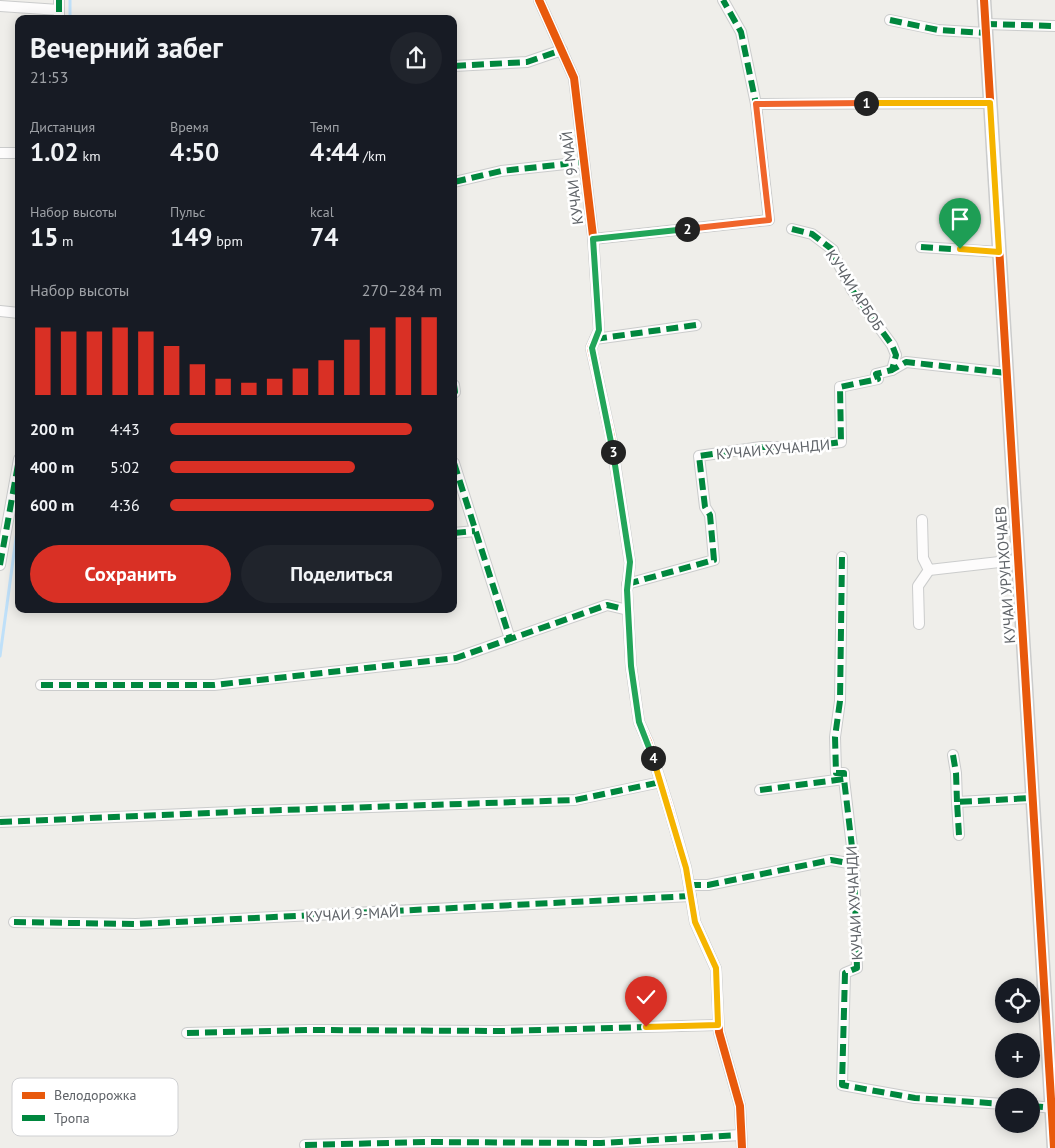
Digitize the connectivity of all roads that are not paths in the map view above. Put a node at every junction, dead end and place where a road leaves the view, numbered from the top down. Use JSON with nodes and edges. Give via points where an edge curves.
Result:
{"nodes":[{"id":1,"x":538,"y":0,"type":"edge"},
{"id":2,"x":723,"y":0,"type":"edge"},
{"id":3,"x":984,"y":0,"type":"edge"},
{"id":4,"x":0,"y":6,"type":"edge"},
{"id":5,"x":59,"y":10,"type":"edge"},
{"id":6,"x":890,"y":20,"type":"dead end"},
{"id":7,"x":1055,"y":26,"type":"edge"},
{"id":8,"x":985,"y":28,"type":"junction"},
{"id":9,"x":562,"y":50,"type":"junction"},
{"id":10,"x":457,"y":66,"type":"edge"},
{"id":11,"x":990,"y":103,"type":"junction"},
{"id":12,"x":756,"y":104,"type":"junction"},
{"id":13,"x":0,"y":152,"type":"edge"},
{"id":14,"x":15,"y":153,"type":"edge"},
{"id":15,"x":584,"y":162,"type":"junction"},
{"id":16,"x":457,"y":181,"type":"edge"},
{"id":17,"x":792,"y":229,"type":"dead end"},
{"id":18,"x":593,"y":239,"type":"junction"},
{"id":19,"x":921,"y":247,"type":"dead end"},
{"id":20,"x":999,"y":252,"type":"junction"},
{"id":21,"x":0,"y":310,"type":"edge"},
{"id":22,"x":15,"y":312,"type":"edge"},
{"id":23,"x":696,"y":325,"type":"dead end"},
{"id":24,"x":596,"y":339,"type":"junction"},
{"id":25,"x":892,"y":370,"type":"junction"},
{"id":26,"x":1006,"y":374,"type":"junction"},
{"id":27,"x":457,"y":473,"type":"edge"},
{"id":28,"x":15,"y":481,"type":"edge"},
{"id":29,"x":922,"y":520,"type":"dead end"},
{"id":30,"x":475,"y":531,"type":"junction"},
{"id":31,"x":457,"y":533,"type":"edge"},
{"id":32,"x":842,"y":558,"type":"dead end"},
{"id":33,"x":1017,"y":560,"type":"junction"},
{"id":34,"x":0,"y":565,"type":"edge"},
{"id":35,"x":929,"y":570,"type":"junction"},
{"id":36,"x":627,"y":584,"type":"junction"},
{"id":37,"x":628,"y":610,"type":"junction"},
{"id":38,"x":919,"y":624,"type":"dead end"},
{"id":39,"x":510,"y":640,"type":"junction"},
{"id":40,"x":41,"y":685,"type":"dead end"},
{"id":41,"x":953,"y":755,"type":"dead end"},
{"id":42,"x":844,"y":779,"type":"junction"},
{"id":43,"x":661,"y":782,"type":"junction"},
{"id":44,"x":760,"y":790,"type":"dead end"},
{"id":45,"x":1032,"y":798,"type":"junction"},
{"id":46,"x":957,"y":802,"type":"junction"},
{"id":47,"x":0,"y":822,"type":"edge"},
{"id":48,"x":959,"y":835,"type":"dead end"},
{"id":49,"x":854,"y":864,"type":"junction"},
{"id":50,"x":689,"y":885,"type":"junction"},
{"id":51,"x":691,"y":896,"type":"junction"},
{"id":52,"x":14,"y":922,"type":"dead end"},
{"id":53,"x":718,"y":1025,"type":"junction"},
{"id":54,"x":187,"y":1033,"type":"dead end"},
{"id":55,"x":995,"y":1103,"type":"edge"},
{"id":56,"x":1040,"y":1107,"type":"edge"},
{"id":57,"x":1053,"y":1108,"type":"edge"},
{"id":58,"x":741,"y":1135,"type":"junction"},
{"id":59,"x":306,"y":1145,"type":"dead end"},
{"id":60,"x":426,"y":1145,"type":"edge"},
{"id":61,"x":602,"y":1145,"type":"edge"},
{"id":62,"x":742,"y":1148,"type":"edge"},
{"id":63,"x":1054,"y":1148,"type":"edge"}],
"edges":[{"from":1,"to":9,"type":"street","name":"КУЧАИ 9-МАЙ"},
{"from":2,"to":12,"type":"street","via":[[742,32]]},
{"from":3,"to":8,"type":"street","name":"КУЧАИ УРУНХОЧАЕВ"},
{"from":4,"to":5,"type":"street"},
{"from":6,"to":8,"type":"street","via":[[938,30]]},
{"from":7,"to":8,"type":"street"},
{"from":8,"to":11,"type":"street","name":"КУЧАИ УРУНХОЧАЕВ"},
{"from":9,"to":10,"type":"street","via":[[527,62]]},
{"from":9,"to":15,"type":"street","name":"КУЧАИ 9-МАЙ","via":[[574,78]]},
{"from":11,"to":12,"type":"street"},
{"from":11,"to":20,"type":"street","name":"КУЧАИ УРУНХОЧАЕВ"},
{"from":12,"to":18,"type":"street","via":[[769,220]]},
{"from":13,"to":14,"type":"street"},
{"from":15,"to":16,"type":"street","via":[[501,171]]},
{"from":15,"to":18,"type":"street","name":"КУЧАИ 9-МАЙ"},
{"from":17,"to":25,"type":"street","name":"КУЧАИ АРБОБ","via":[[812,234],[833,250],[852,290],[892,345],[896,355]]},
{"from":18,"to":24,"type":"street","name":"КУЧАИ 9-МАЙ","via":[[599,330]]},
{"from":19,"to":20,"type":"street"},
{"from":20,"to":26,"type":"street","name":"КУЧАИ УРУНХОЧАЕВ"},
{"from":21,"to":22,"type":"street"},
{"from":23,"to":24,"type":"street"},
{"from":24,"to":36,"type":"street","name":"КУЧАИ 9-МАЙ","via":[[592,348],[611,437],[630,562]]},
{"from":25,"to":26,"type":"street","name":"КУЧАИ ХУЧАНДИ","via":[[906,362]]},
{"from":25,"to":36,"type":"street","name":"КУЧАИ ХУЧАНДИ","via":[[876,374],[878,380],[840,387],[841,442],[804,447],[761,447],[699,456],[714,560]]},
{"from":26,"to":33,"type":"street","name":"КУЧАИ УРУНХОЧАЕВ"},
{"from":27,"to":30,"type":"street"},
{"from":28,"to":34,"type":"street"},
{"from":29,"to":35,"type":"street","via":[[923,558]]},
{"from":30,"to":31,"type":"street"},
{"from":30,"to":39,"type":"street"},
{"from":32,"to":42,"type":"street","name":"КУЧАИ ХУЧАНДИ","via":[[840,701],[835,737],[836,774],[844,773]]},
{"from":33,"to":35,"type":"street"},
{"from":33,"to":45,"type":"street","name":"КУЧАИ УРУНХОЧАЕВ"},
{"from":35,"to":38,"type":"street","via":[[918,586]]},
{"from":36,"to":37,"type":"street","name":"КУЧАИ 9-МАЙ"},
{"from":37,"to":39,"type":"street","via":[[607,605]]},
{"from":37,"to":43,"type":"street","name":"КУЧАИ 9-МАЙ","via":[[639,722]]},
{"from":39,"to":40,"type":"street","via":[[456,658],[214,684]]},
{"from":41,"to":46,"type":"street"},
{"from":42,"to":44,"type":"street"},
{"from":42,"to":49,"type":"street","name":"КУЧАИ ХУЧАНДИ"},
{"from":43,"to":47,"type":"street","via":[[575,800]]},
{"from":43,"to":50,"type":"street","name":"КУЧАИ 9-МАЙ"},
{"from":45,"to":46,"type":"street"},
{"from":45,"to":57,"type":"street","name":"КУЧАИ УРУНХОЧАЕВ"},
{"from":46,"to":48,"type":"street"},
{"from":49,"to":50,"type":"street","via":[[831,860],[708,885]]},
{"from":49,"to":55,"type":"street","name":"КУЧАИ ХУЧАНДИ","via":[[858,968],[845,973],[842,1085],[915,1098]]},
{"from":50,"to":51,"type":"street","name":"КУЧАИ 9-МАЙ"},
{"from":51,"to":52,"type":"street","name":"КУЧАИ 9-МАЙ","via":[[136,924]]},
{"from":51,"to":53,"type":"street","name":"КУЧАИ 9-МАЙ","via":[[695,922],[716,968]]},
{"from":53,"to":54,"type":"street","via":[[501,1032],[310,1030]]},
{"from":53,"to":58,"type":"street","name":"КУЧАИ 9-МАЙ","via":[[740,1106]]},
{"from":56,"to":57,"type":"street"},
{"from":57,"to":63,"type":"street","name":"КУЧАИ УРУНХОЧАЕВ"},
{"from":58,"to":61,"type":"street"},
{"from":58,"to":62,"type":"street","name":"КУЧАИ 9-МАЙ"},
{"from":59,"to":60,"type":"street"},
{"from":60,"to":61,"type":"street"}]}
